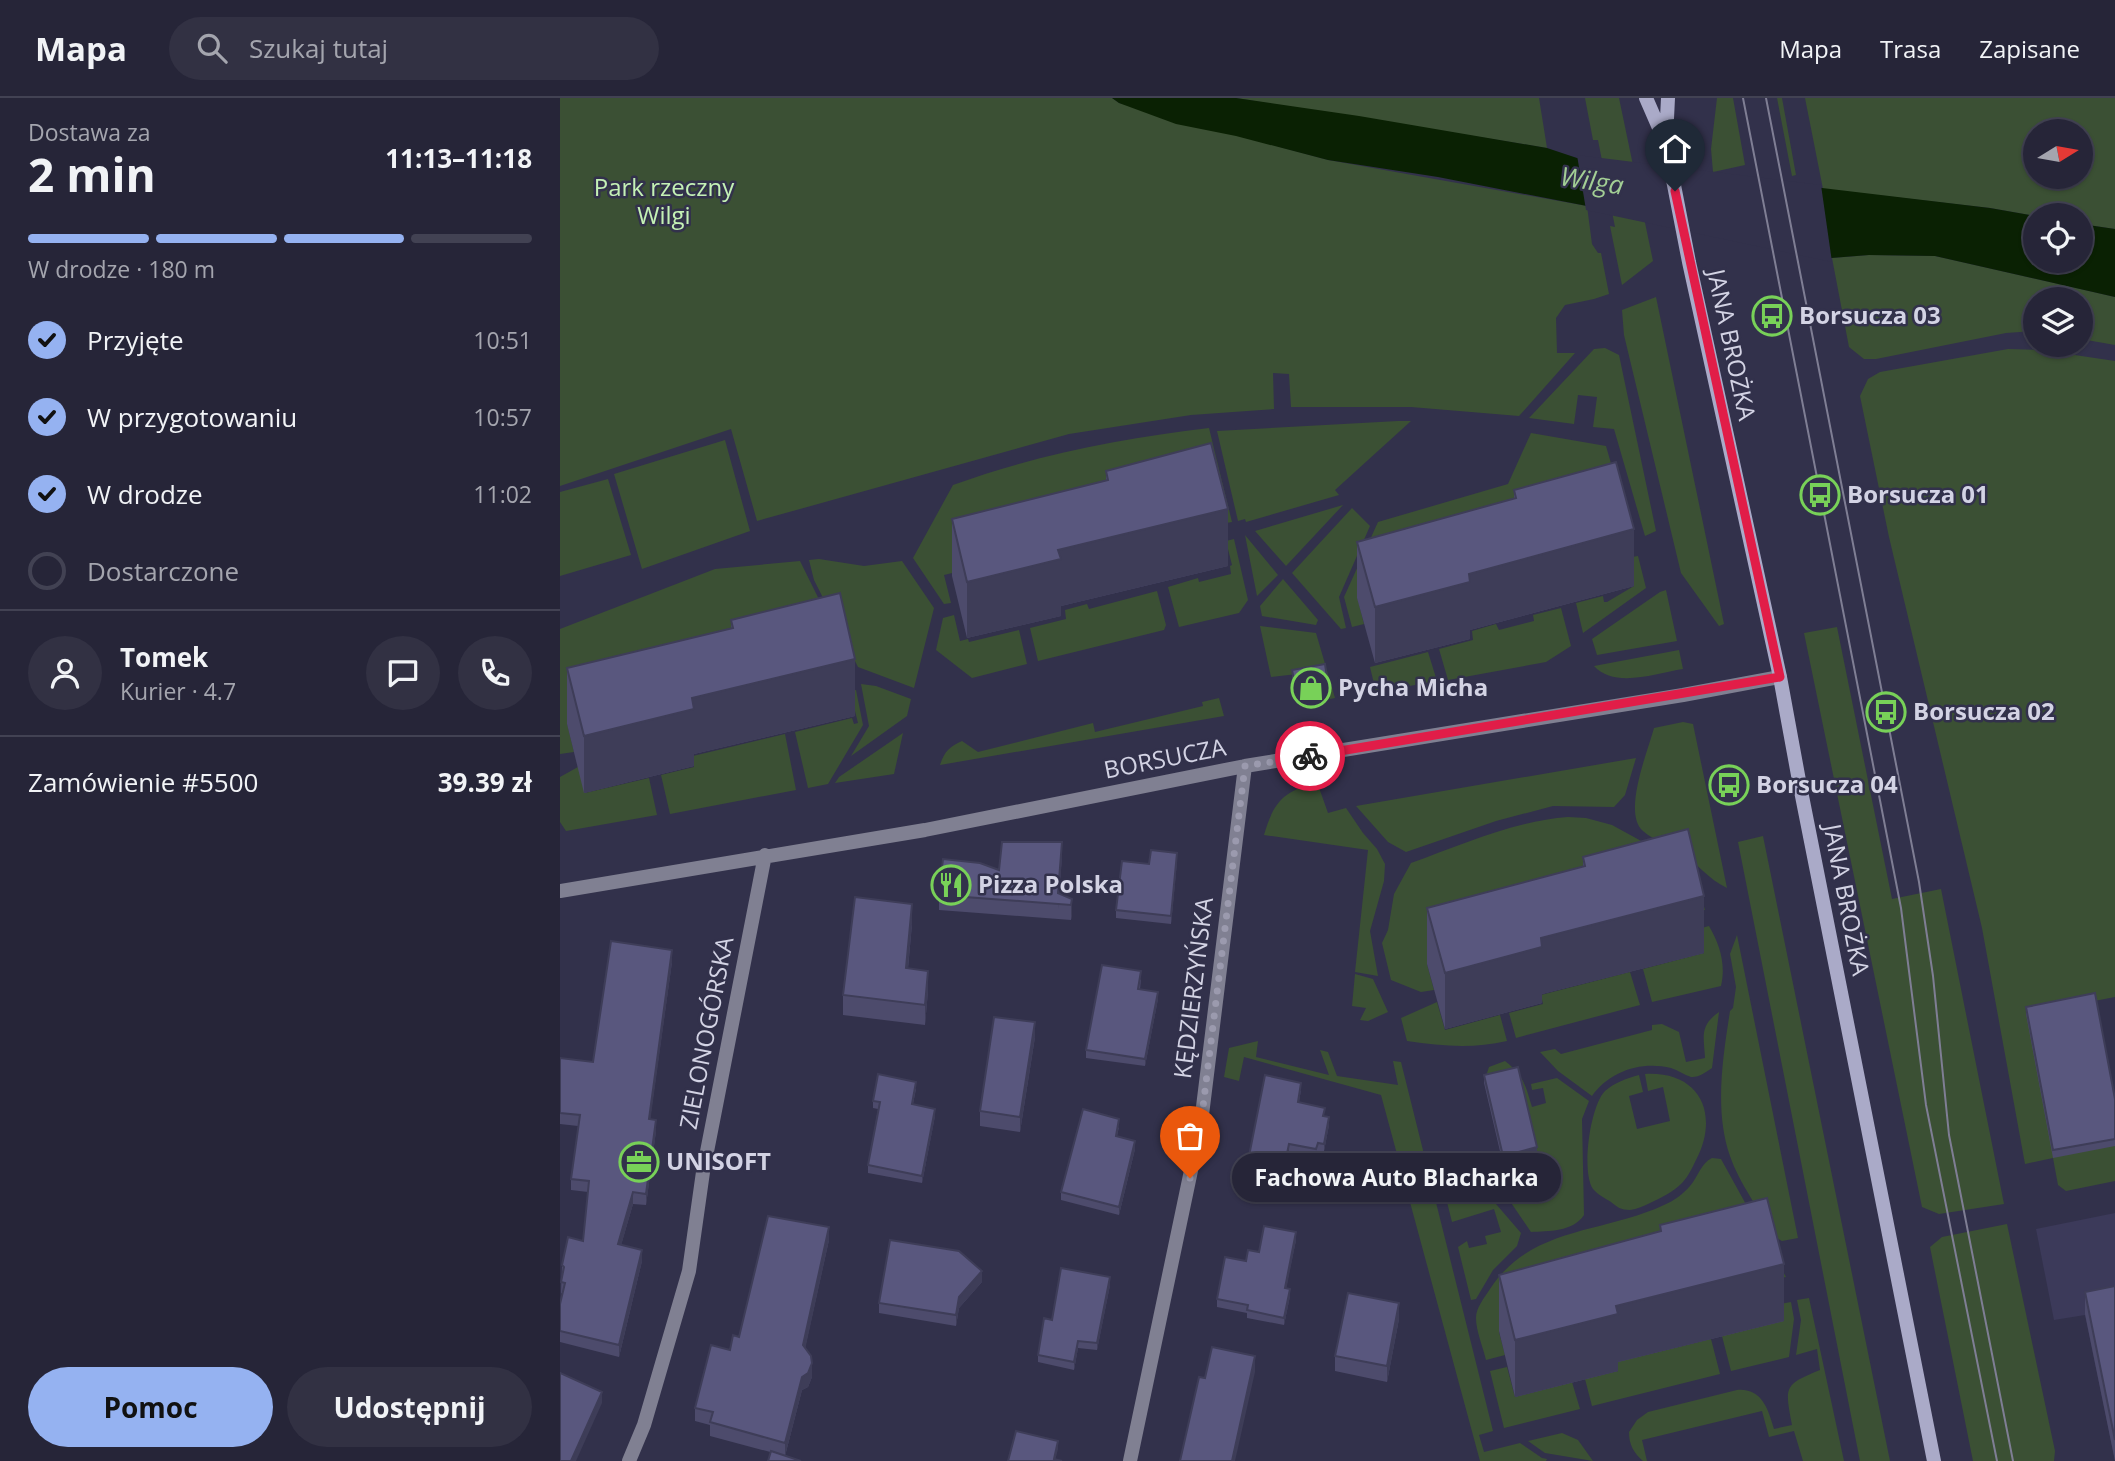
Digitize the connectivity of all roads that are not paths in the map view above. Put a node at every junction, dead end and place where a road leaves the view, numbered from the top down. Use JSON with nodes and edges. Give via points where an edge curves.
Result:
{"nodes":[{"id":1,"x":1646,"y":98,"type":"edge"},
{"id":2,"x":1668,"y":98,"type":"edge"},
{"id":3,"x":1666,"y":144,"type":"junction"},
{"id":4,"x":1780,"y":677,"type":"junction"},
{"id":5,"x":1245,"y":766,"type":"junction"},
{"id":6,"x":765,"y":855,"type":"junction"},
{"id":7,"x":560,"y":891,"type":"edge"},
{"id":8,"x":629,"y":1461,"type":"edge"},
{"id":9,"x":1130,"y":1461,"type":"edge"},
{"id":10,"x":1934,"y":1461,"type":"edge"}],
"edges":[{"from":1,"to":3,"type":"main road","name":"JANA BROŻKA"},
{"from":2,"to":3,"type":"main road","name":"JANA BROŻKA"},
{"from":3,"to":4,"type":"main road","name":"JANA BROŻKA"},
{"from":4,"to":5,"type":"street","name":"BORSUCZA"},
{"from":4,"to":10,"type":"main road","name":"JANA BROŻKA"},
{"from":5,"to":6,"type":"street","name":"BORSUCZA","via":[[925,830]]},
{"from":5,"to":9,"type":"street","name":"KĘDZIERZYŃSKA","via":[[1201,1123]]},
{"from":6,"to":7,"type":"street","name":"BORSUCZA"},
{"from":6,"to":8,"type":"street","name":"ZIELONOGÓRSKA","via":[[703,1172],[690,1271]]}]}
